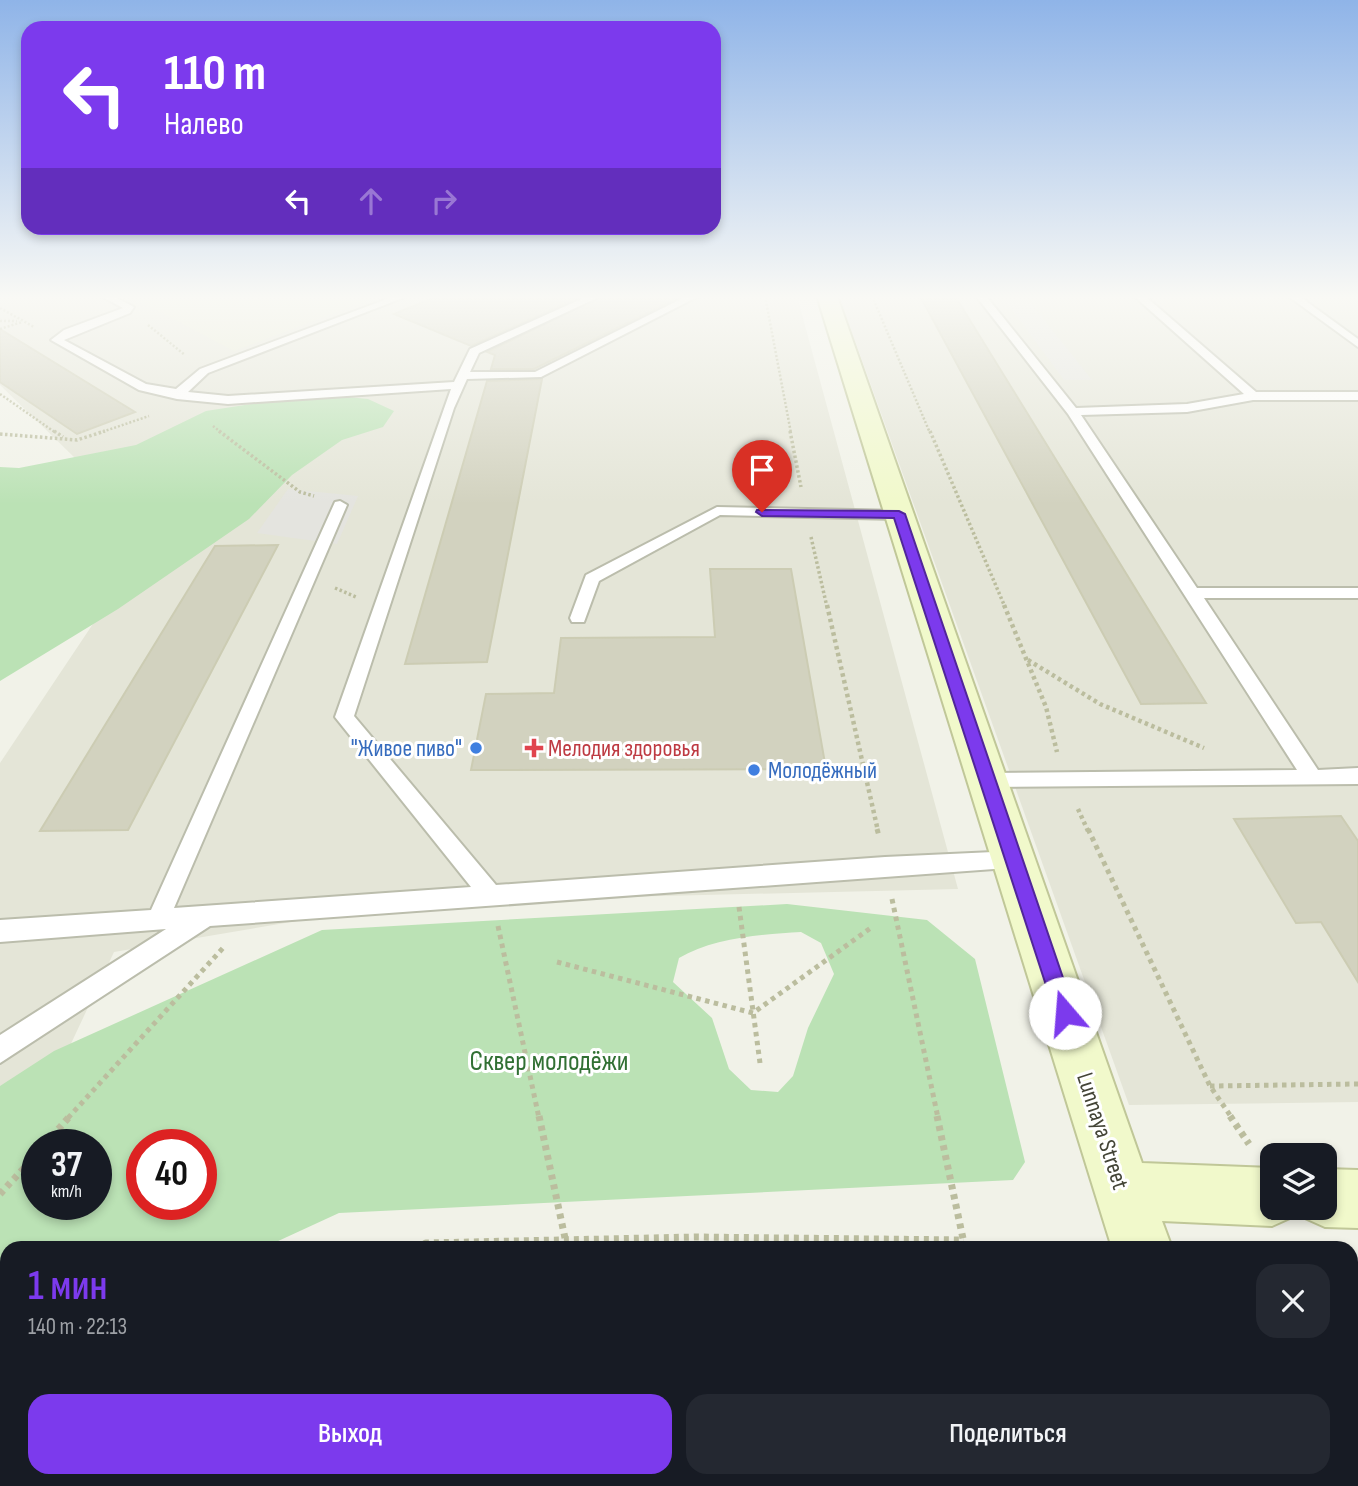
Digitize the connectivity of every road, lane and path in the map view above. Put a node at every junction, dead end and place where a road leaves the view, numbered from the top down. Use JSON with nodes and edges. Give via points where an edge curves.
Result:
{"nodes":[{"id":1,"x":103,"y":365,"type":"edge"},
{"id":2,"x":197,"y":365,"type":"edge"},
{"id":3,"x":219,"y":365,"type":"edge"},
{"id":4,"x":467,"y":365,"type":"edge"},
{"id":5,"x":556,"y":365,"type":"edge"},
{"id":6,"x":778,"y":365,"type":"edge"},
{"id":7,"x":850,"y":365,"type":"edge"},
{"id":8,"x":902,"y":365,"type":"edge"},
{"id":9,"x":1036,"y":365,"type":"edge"},
{"id":10,"x":1218,"y":365,"type":"edge"},
{"id":11,"x":204,"y":371,"type":"junction"},
{"id":12,"x":460,"y":381,"type":"junction"},
{"id":13,"x":0,"y":394,"type":"edge"},
{"id":14,"x":1253,"y":396,"type":"junction"},
{"id":15,"x":1358,"y":396,"type":"edge"},
{"id":16,"x":181,"y":399,"type":"junction"},
{"id":17,"x":1073,"y":412,"type":"junction"},
{"id":18,"x":0,"y":434,"type":"edge"},
{"id":19,"x":65,"y":439,"type":"junction"},
{"id":20,"x":300,"y":492,"type":"dead end"},
{"id":21,"x":340,"y":505,"type":"dead end"},
{"id":22,"x":806,"y":514,"type":"junction"},
{"id":23,"x":899,"y":514,"type":"junction"},
{"id":24,"x":309,"y":576,"type":"junction"},
{"id":25,"x":1192,"y":593,"type":"junction"},
{"id":26,"x":1358,"y":593,"type":"edge"},
{"id":27,"x":380,"y":607,"type":"junction"},
{"id":28,"x":578,"y":618,"type":"dead end"},
{"id":29,"x":1027,"y":659,"type":"junction"},
{"id":30,"x":1358,"y":776,"type":"edge"},
{"id":31,"x":1274,"y":778,"type":"junction"},
{"id":32,"x":1313,"y":778,"type":"junction"},
{"id":33,"x":1064,"y":780,"type":"junction"},
{"id":34,"x":989,"y":781,"type":"junction"},
{"id":35,"x":1015,"y":860,"type":"junction"},
{"id":36,"x":885,"y":866,"type":"junction"},
{"id":37,"x":491,"y":895,"type":"junction"},
{"id":38,"x":737,"y":896,"type":"dead end"},
{"id":39,"x":255,"y":913,"type":"junction"},
{"id":40,"x":205,"y":916,"type":"junction"},
{"id":41,"x":158,"y":919,"type":"junction"},
{"id":42,"x":873,"y":927,"type":"dead end"},
{"id":43,"x":0,"y":931,"type":"edge"},
{"id":44,"x":557,"y":962,"type":"dead end"},
{"id":45,"x":753,"y":1013,"type":"junction"},
{"id":46,"x":0,"y":1049,"type":"edge"},
{"id":47,"x":760,"y":1063,"type":"dead end"},
{"id":48,"x":1358,"y":1084,"type":"edge"},
{"id":49,"x":1210,"y":1086,"type":"junction"},
{"id":50,"x":59,"y":1129,"type":"edge"},
{"id":51,"x":1260,"y":1170,"type":"edge"},
{"id":52,"x":21,"y":1171,"type":"edge"},
{"id":53,"x":1260,"y":1173,"type":"edge"},
{"id":54,"x":1123,"y":1191,"type":"junction"},
{"id":55,"x":0,"y":1194,"type":"edge"},
{"id":56,"x":1337,"y":1198,"type":"edge"},
{"id":57,"x":1358,"y":1199,"type":"edge"},
{"id":58,"x":565,"y":1238,"type":"junction"},
{"id":59,"x":482,"y":1241,"type":"edge"},
{"id":60,"x":908,"y":1241,"type":"edge"},
{"id":61,"x":963,"y":1241,"type":"edge"},
{"id":62,"x":1140,"y":1241,"type":"edge"}],
"edges":[{"from":1,"to":16,"type":"lane","via":[[143,387]]},
{"from":2,"to":11,"type":"path"},
{"from":3,"to":11,"type":"lane"},
{"from":4,"to":12,"type":"lane"},
{"from":5,"to":12,"type":"lane","via":[[537,375]]},
{"from":6,"to":22,"type":"path"},
{"from":7,"to":23,"type":"street","name":"Lunnaya Street"},
{"from":8,"to":29,"type":"path"},
{"from":9,"to":17,"type":"lane"},
{"from":10,"to":14,"type":"lane"},
{"from":11,"to":16,"type":"lane"},
{"from":12,"to":16,"type":"lane","via":[[228,400]]},
{"from":12,"to":27,"type":"lane"},
{"from":13,"to":19,"type":"path"},
{"from":14,"to":15,"type":"lane"},
{"from":14,"to":17,"type":"lane","via":[[1187,408]]},
{"from":16,"to":19,"type":"path","via":[[77,440]]},
{"from":16,"to":20,"type":"path"},
{"from":17,"to":25,"type":"lane"},
{"from":18,"to":19,"type":"path"},
{"from":21,"to":24,"type":"lane"},
{"from":22,"to":23,"type":"lane"},
{"from":22,"to":28,"type":"lane","via":[[717,511],[592,578]]},
{"from":22,"to":36,"type":"path"},
{"from":23,"to":34,"type":"street","name":"Lunnaya Street"},
{"from":24,"to":27,"type":"path"},
{"from":24,"to":41,"type":"lane"},
{"from":25,"to":26,"type":"lane"},
{"from":25,"to":32,"type":"lane"},
{"from":27,"to":37,"type":"lane","via":[[344,717]]},
{"from":29,"to":31,"type":"path","via":[[1100,704]]},
{"from":29,"to":33,"type":"path","via":[[1046,707]]},
{"from":30,"to":32,"type":"lane"},
{"from":31,"to":32,"type":"lane"},
{"from":31,"to":33,"type":"lane"},
{"from":33,"to":34,"type":"lane"},
{"from":33,"to":49,"type":"path"},
{"from":34,"to":35,"type":"street","name":"Lunnaya Street"},
{"from":35,"to":36,"type":"lane"},
{"from":35,"to":54,"type":"street","name":"Lunnaya Street"},
{"from":36,"to":37,"type":"lane"},
{"from":36,"to":61,"type":"path"},
{"from":37,"to":39,"type":"lane"},
{"from":37,"to":58,"type":"path"},
{"from":38,"to":45,"type":"path"},
{"from":39,"to":40,"type":"lane"},
{"from":39,"to":50,"type":"path"},
{"from":40,"to":41,"type":"lane"},
{"from":40,"to":46,"type":"lane"},
{"from":41,"to":43,"type":"lane"},
{"from":42,"to":45,"type":"path"},
{"from":44,"to":45,"type":"path"},
{"from":45,"to":47,"type":"path"},
{"from":48,"to":49,"type":"path"},
{"from":49,"to":51,"type":"path"},
{"from":52,"to":55,"type":"path"},
{"from":53,"to":54,"type":"street"},
{"from":54,"to":62,"type":"street","name":"Lunnaya Street"},
{"from":56,"to":57,"type":"street"},
{"from":58,"to":59,"type":"path"},
{"from":58,"to":60,"type":"path","via":[[815,1236]]}]}
